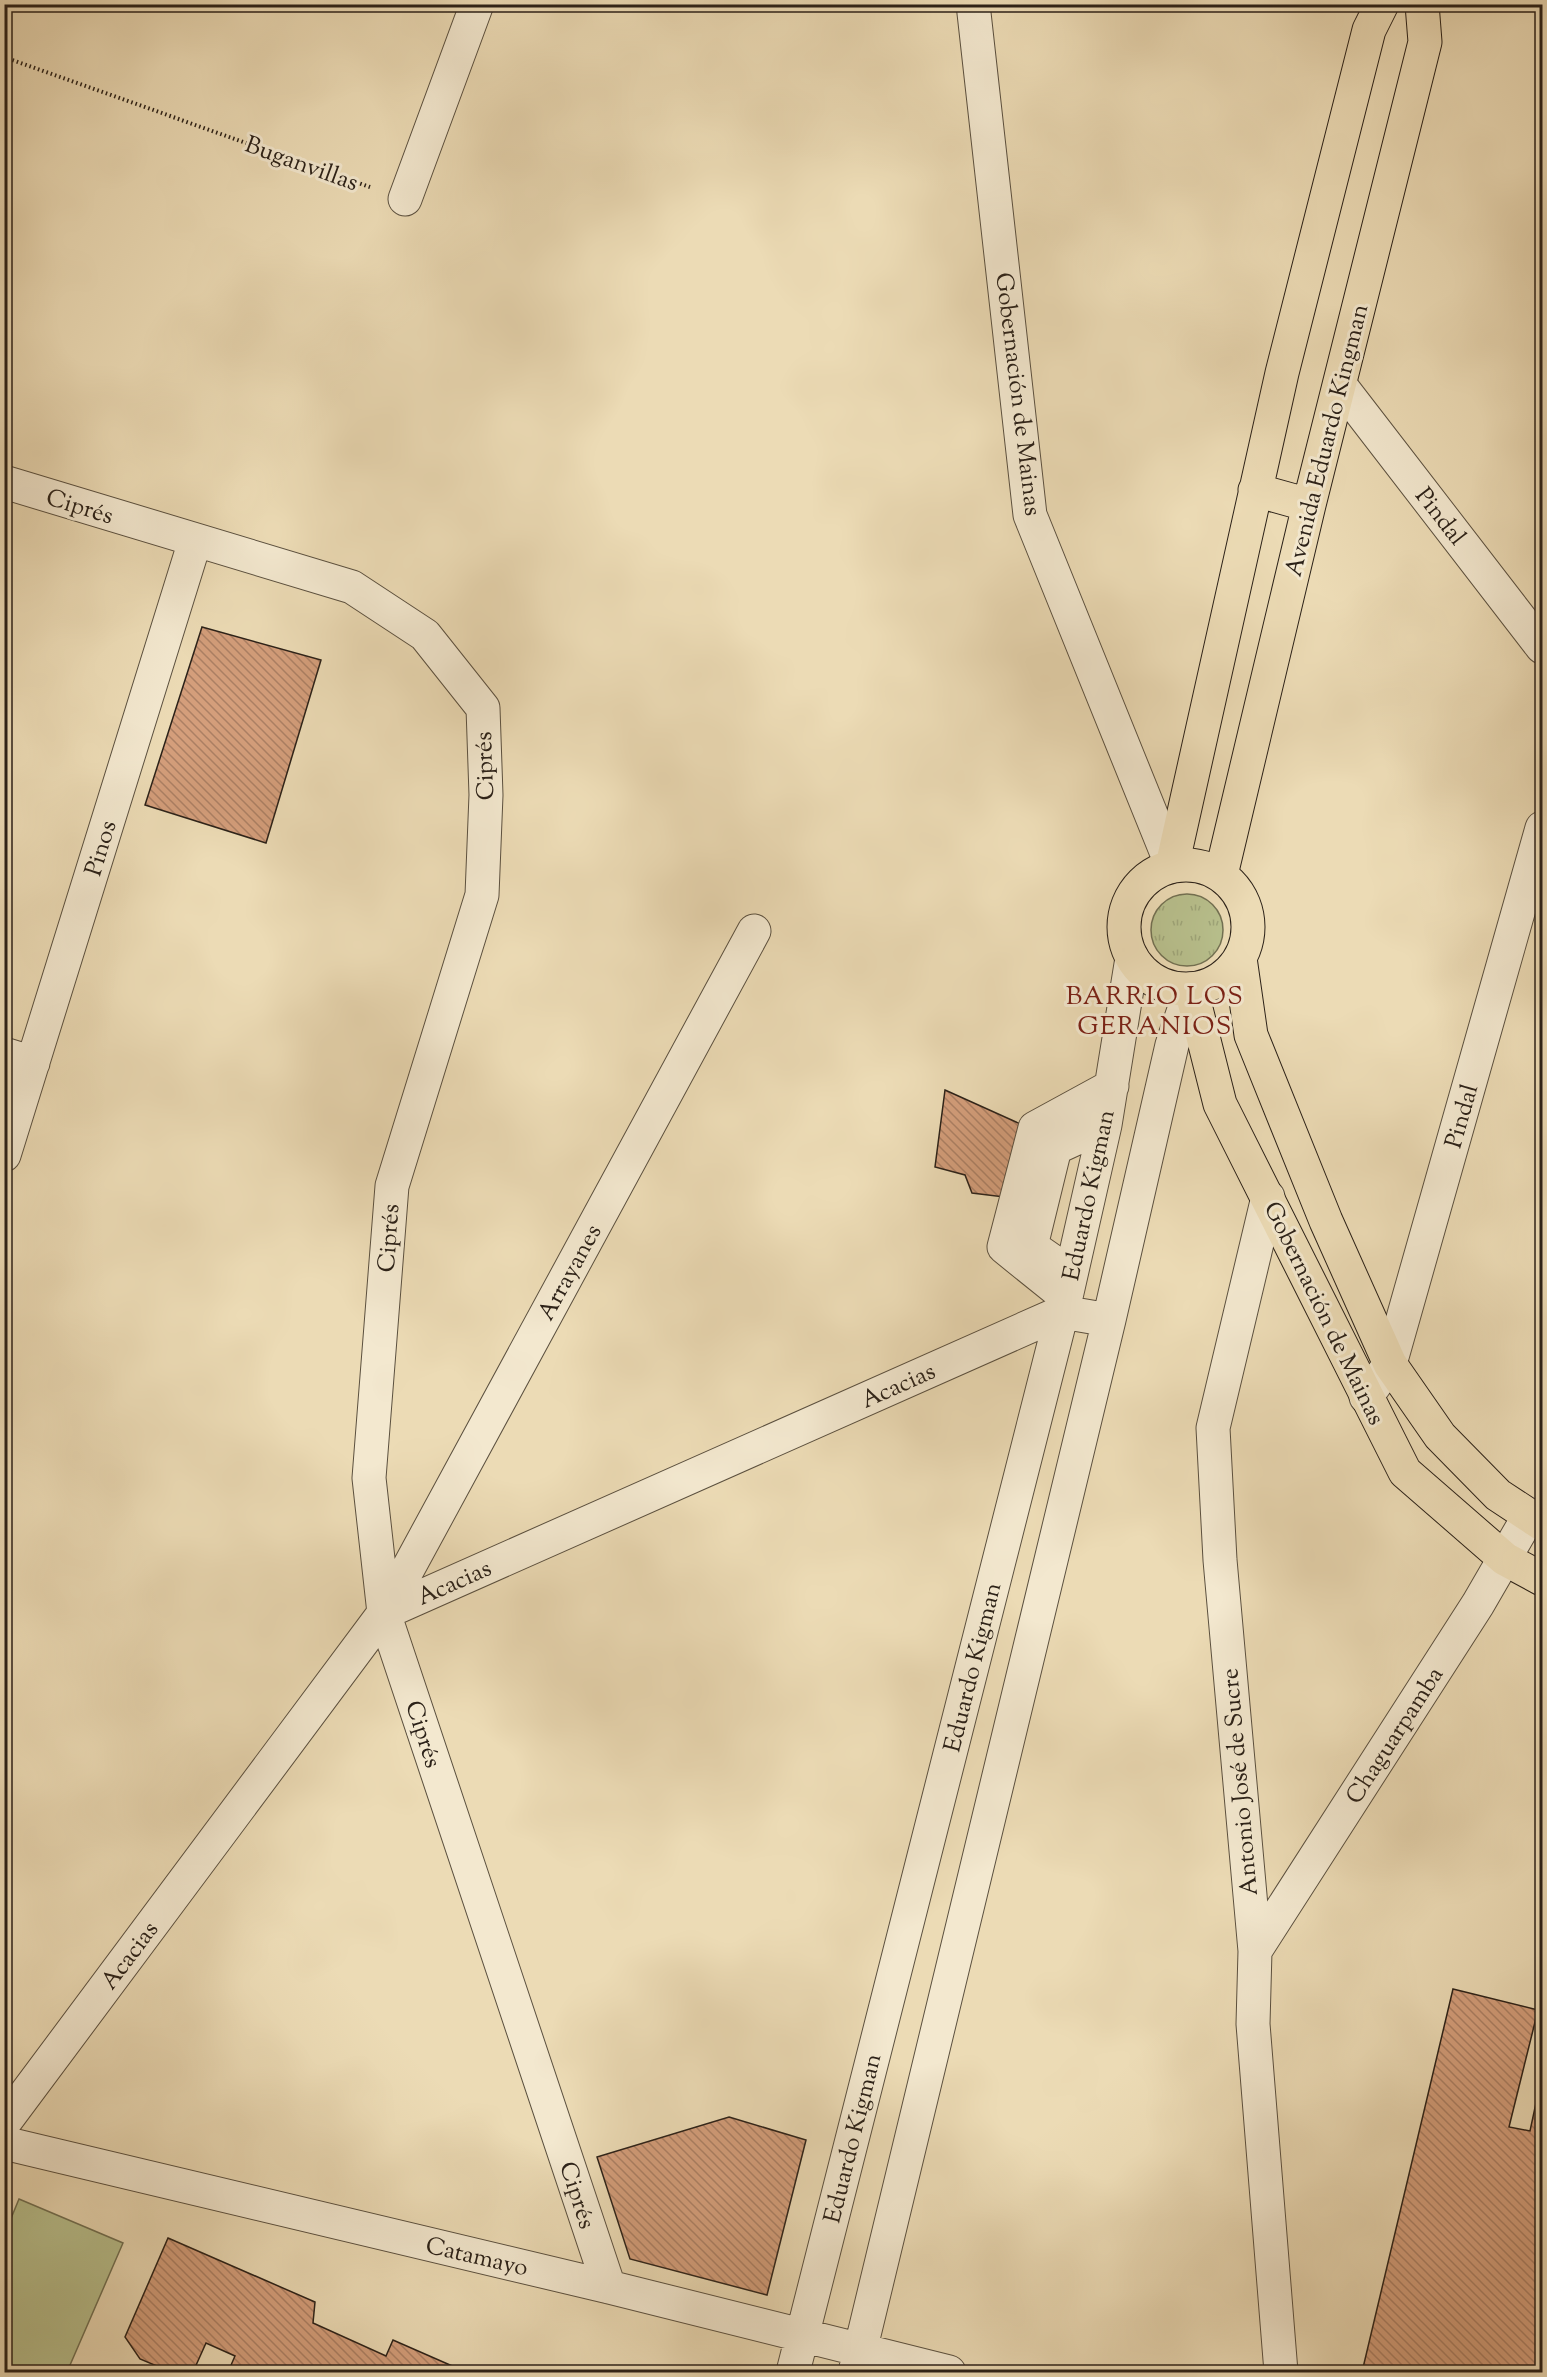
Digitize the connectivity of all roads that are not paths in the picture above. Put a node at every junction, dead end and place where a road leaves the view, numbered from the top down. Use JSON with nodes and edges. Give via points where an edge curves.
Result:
{"nodes":[{"id":1,"x":477,"y":4,"type":"edge"},
{"id":2,"x":973,"y":4,"type":"edge"},
{"id":3,"x":1382,"y":4,"type":"edge"},
{"id":4,"x":1422,"y":4,"type":"edge"},
{"id":5,"x":405,"y":199,"type":"road end"},
{"id":6,"x":1340,"y":385,"type":"junction"},
{"id":7,"x":4,"y":482,"type":"edge"},
{"id":8,"x":1255,"y":490,"type":"junction"},
{"id":9,"x":1309,"y":505,"type":"junction"},
{"id":10,"x":195,"y":542,"type":"junction"},
{"id":11,"x":1542,"y":647,"type":"edge"},
{"id":12,"x":1542,"y":828,"type":"edge"},
{"id":13,"x":1172,"y":866,"type":"junction"},
{"id":14,"x":1221,"y":876,"type":"junction"},
{"id":15,"x":754,"y":931,"type":"dead end"},
{"id":16,"x":1132,"y":958,"type":"junction"},
{"id":17,"x":1240,"y":958,"type":"junction"},
{"id":18,"x":1191,"y":989,"type":"junction"},
{"id":19,"x":19,"y":1058,"type":"edge"},
{"id":20,"x":1112,"y":1086,"type":"junction"},
{"id":21,"x":1105,"y":1125,"type":"junction"},
{"id":22,"x":4,"y":1155,"type":"edge"},
{"id":23,"x":1268,"y":1197,"type":"junction"},
{"id":24,"x":1067,"y":1294,"type":"junction"},
{"id":25,"x":1109,"y":1320,"type":"junction"},
{"id":26,"x":1390,"y":1364,"type":"junction"},
{"id":27,"x":1366,"y":1397,"type":"junction"},
{"id":28,"x":1536,"y":1520,"type":"edge"},
{"id":29,"x":1505,"y":1559,"type":"junction"},
{"id":30,"x":1542,"y":1579,"type":"edge"},
{"id":31,"x":384,"y":1613,"type":"junction"},
{"id":32,"x":1255,"y":1951,"type":"junction"},
{"id":33,"x":4,"y":2123,"type":"edge"},
{"id":34,"x":4,"y":2143,"type":"edge"},
{"id":35,"x":609,"y":2287,"type":"junction"},
{"id":36,"x":802,"y":2335,"type":"junction"},
{"id":37,"x":858,"y":2361,"type":"edge"},
{"id":38,"x":793,"y":2373,"type":"edge"},
{"id":39,"x":948,"y":2373,"type":"edge"},
{"id":40,"x":1281,"y":2373,"type":"edge"}],
"edges":[{"from":1,"to":5,"type":"street"},
{"from":2,"to":13,"type":"street","name":"Gobernación de Mainas","via":[[1030,514]]},
{"from":3,"to":8,"type":"main road","via":[[1369,30]]},
{"from":4,"to":6,"type":"main road","name":"Avenida Eduardo Kingman","via":[[1425,42]]},
{"from":6,"to":9,"type":"main road","name":"Avenida Eduardo Kingman"},
{"from":6,"to":11,"type":"street","name":"Pindal"},
{"from":7,"to":10,"type":"street","name":"Ciprés"},
{"from":8,"to":9,"type":"main road"},
{"from":8,"to":13,"type":"main road"},
{"from":9,"to":14,"type":"main road","name":"Avenida Eduardo Kingman"},
{"from":10,"to":19,"type":"street","name":"Pinos"},
{"from":10,"to":31,"type":"street","name":"Ciprés","via":[[352,587],[425,634],[483,708],[486,795],[482,895],[392,1186],[369,1478]]},
{"from":12,"to":26,"type":"street","name":"Pindal"},
{"from":13,"to":14,"type":"main road","via":[[1206,868]]},
{"from":13,"to":16,"type":"main road","via":[[1151,875],[1130,899],[1124,928]]},
{"from":14,"to":17,"type":"main road","via":[[1238,892],[1247,914],[1248,936]]},
{"from":15,"to":31,"type":"street","name":"Arrayanes"},
{"from":16,"to":18,"type":"main road","via":[[1151,978],[1178,989]]},
{"from":16,"to":20,"type":"street","name":"Eduardo Kigman"},
{"from":17,"to":18,"type":"main road","via":[[1216,981]]},
{"from":17,"to":26,"type":"main road","name":"Gobernación de Mainas","via":[[1251,1035],[1326,1221]]},
{"from":18,"to":23,"type":"main road","name":"Gobernación de Mainas","via":[[1220,1104]]},
{"from":18,"to":25,"type":"street","name":"Eduardo Kigman","via":[[1172,1045]]},
{"from":19,"to":22,"type":"street","name":"Pinos"},
{"from":20,"to":21,"type":"street","name":"Eduardo Kigman"},
{"from":20,"to":24,"type":"street","via":[[1035,1128],[1004,1247]]},
{"from":21,"to":24,"type":"street","name":"Eduardo Kigman"},
{"from":21,"to":24,"type":"street","via":[[1055,1148],[1031,1246]]},
{"from":23,"to":27,"type":"main road","name":"Gobernación de Mainas"},
{"from":23,"to":32,"type":"street","name":"Antonio José de Sucre","via":[[1213,1428],[1222,1583]]},
{"from":24,"to":25,"type":"street"},
{"from":24,"to":31,"type":"street","name":"Acacias"},
{"from":24,"to":36,"type":"street","name":"Eduardo Kigman"},
{"from":25,"to":37,"type":"street","name":"Eduardo Kigman"},
{"from":26,"to":27,"type":"street","name":"Pindal"},
{"from":26,"to":28,"type":"main road","name":"Gobernación de Mainas","via":[[1440,1436],[1498,1495]]},
{"from":27,"to":29,"type":"main road","name":"Gobernación de Mainas","via":[[1405,1472]]},
{"from":28,"to":29,"type":"street","name":"Chaguarpamba"},
{"from":29,"to":30,"type":"main road","name":"Gobernación de Mainas"},
{"from":29,"to":32,"type":"street","name":"Chaguarpamba"},
{"from":31,"to":33,"type":"street","name":"Acacias"},
{"from":31,"to":35,"type":"street","name":"Ciprés"},
{"from":32,"to":40,"type":"street","name":"Antonio José de Sucre","via":[[1253,2024]]},
{"from":34,"to":35,"type":"street","name":"Catamayo"},
{"from":35,"to":36,"type":"street","name":"Catamayo"},
{"from":36,"to":37,"type":"street","name":"Catamayo"},
{"from":36,"to":38,"type":"street","name":"Eduardo Kigman"},
{"from":37,"to":39,"type":"street","name":"Catamayo"}]}
